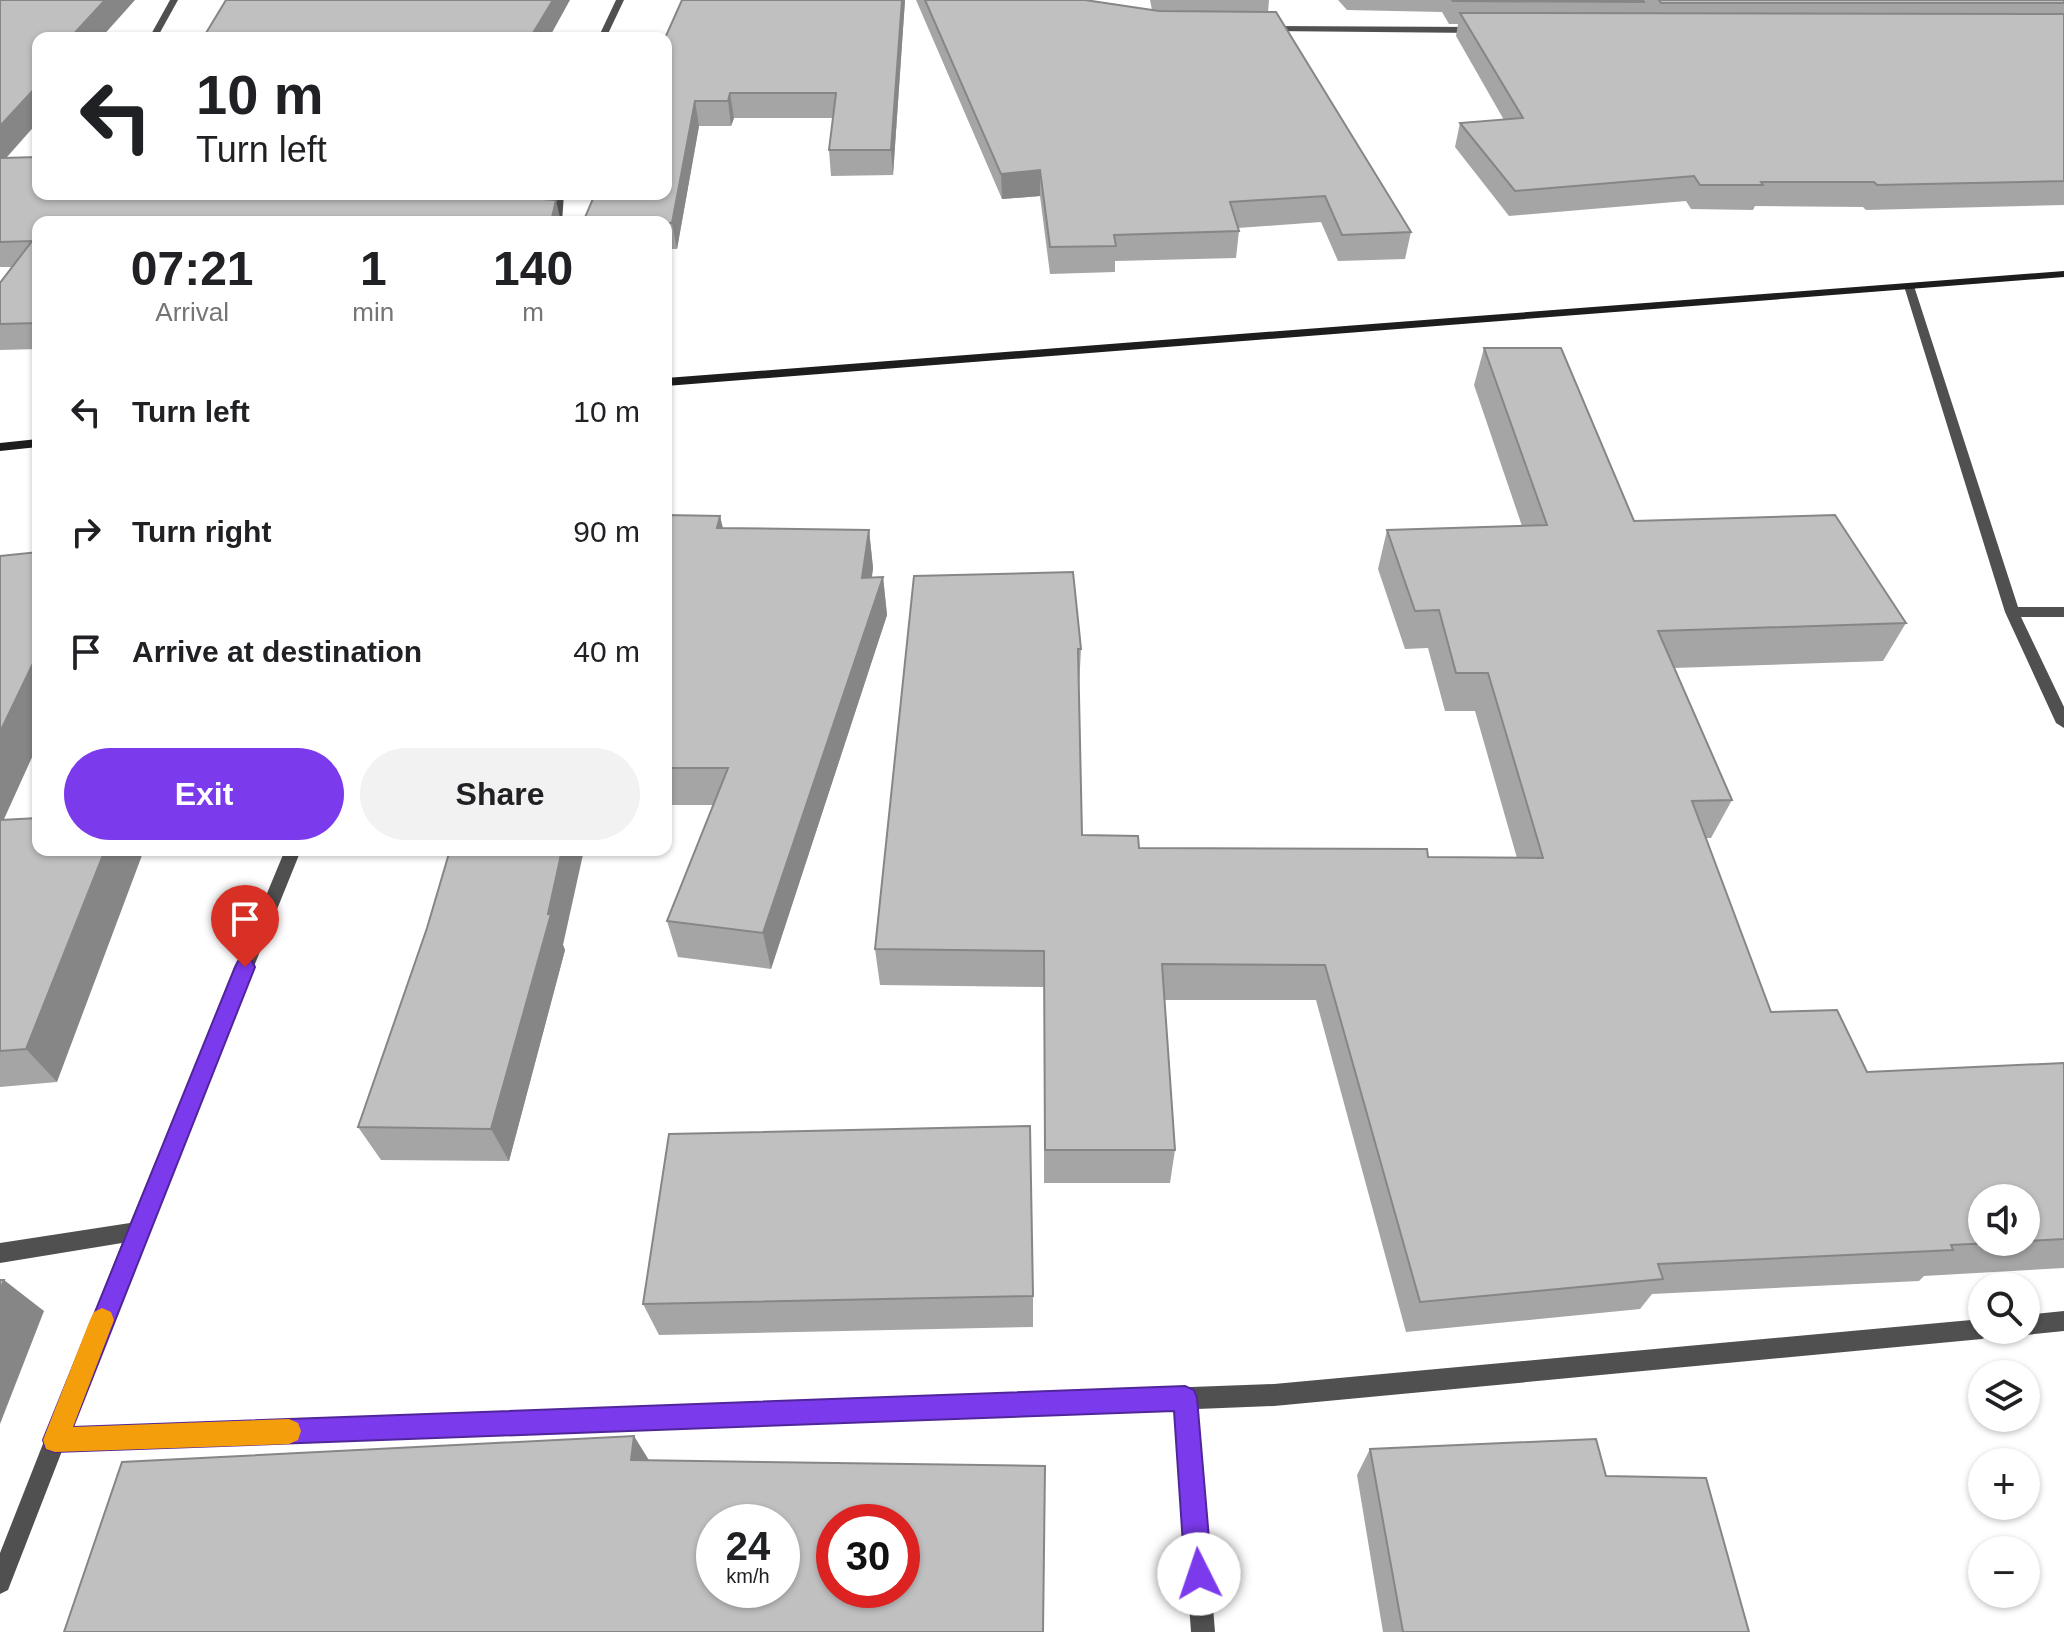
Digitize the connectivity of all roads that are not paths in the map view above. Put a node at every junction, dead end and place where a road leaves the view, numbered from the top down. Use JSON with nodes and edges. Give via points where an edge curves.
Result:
{"nodes":[{"id":1,"x":174,"y":0,"type":"edge"},
{"id":2,"x":620,"y":0,"type":"edge"},
{"id":3,"x":1253,"y":29,"type":"edge"},
{"id":4,"x":1492,"y":30,"type":"edge"},
{"id":5,"x":156,"y":32,"type":"edge"},
{"id":6,"x":605,"y":32,"type":"edge"},
{"id":7,"x":2064,"y":274,"type":"edge"},
{"id":8,"x":1909,"y":286,"type":"junction"},
{"id":9,"x":672,"y":382,"type":"edge"},
{"id":10,"x":32,"y":444,"type":"edge"},
{"id":11,"x":0,"y":447,"type":"edge"},
{"id":12,"x":2012,"y":612,"type":"junction"},
{"id":13,"x":2064,"y":612,"type":"edge"},
{"id":14,"x":2064,"y":723,"type":"edge"},
{"id":15,"x":291,"y":856,"type":"edge"},
{"id":16,"x":137,"y":1231,"type":"junction"},
{"id":17,"x":0,"y":1253,"type":"edge"},
{"id":18,"x":2064,"y":1321,"type":"edge"},
{"id":19,"x":2040,"y":1324,"type":"edge"},
{"id":20,"x":1968,"y":1330,"type":"edge"},
{"id":21,"x":1185,"y":1398,"type":"junction"},
{"id":22,"x":55,"y":1440,"type":"junction"},
{"id":23,"x":0,"y":1582,"type":"edge"},
{"id":24,"x":1203,"y":1632,"type":"edge"}],
"edges":[{"from":1,"to":5,"type":"street"},
{"from":2,"to":6,"type":"street"},
{"from":3,"to":4,"type":"street"},
{"from":7,"to":8,"type":"main road"},
{"from":8,"to":9,"type":"main road"},
{"from":8,"to":12,"type":"street"},
{"from":10,"to":11,"type":"main road"},
{"from":12,"to":13,"type":"street"},
{"from":12,"to":14,"type":"street"},
{"from":15,"to":16,"type":"street"},
{"from":16,"to":17,"type":"street"},
{"from":16,"to":22,"type":"street"},
{"from":18,"to":19,"type":"street"},
{"from":20,"to":21,"type":"street","via":[[1274,1395]]},
{"from":21,"to":22,"type":"street"},
{"from":21,"to":24,"type":"street"},
{"from":22,"to":23,"type":"street"}]}
